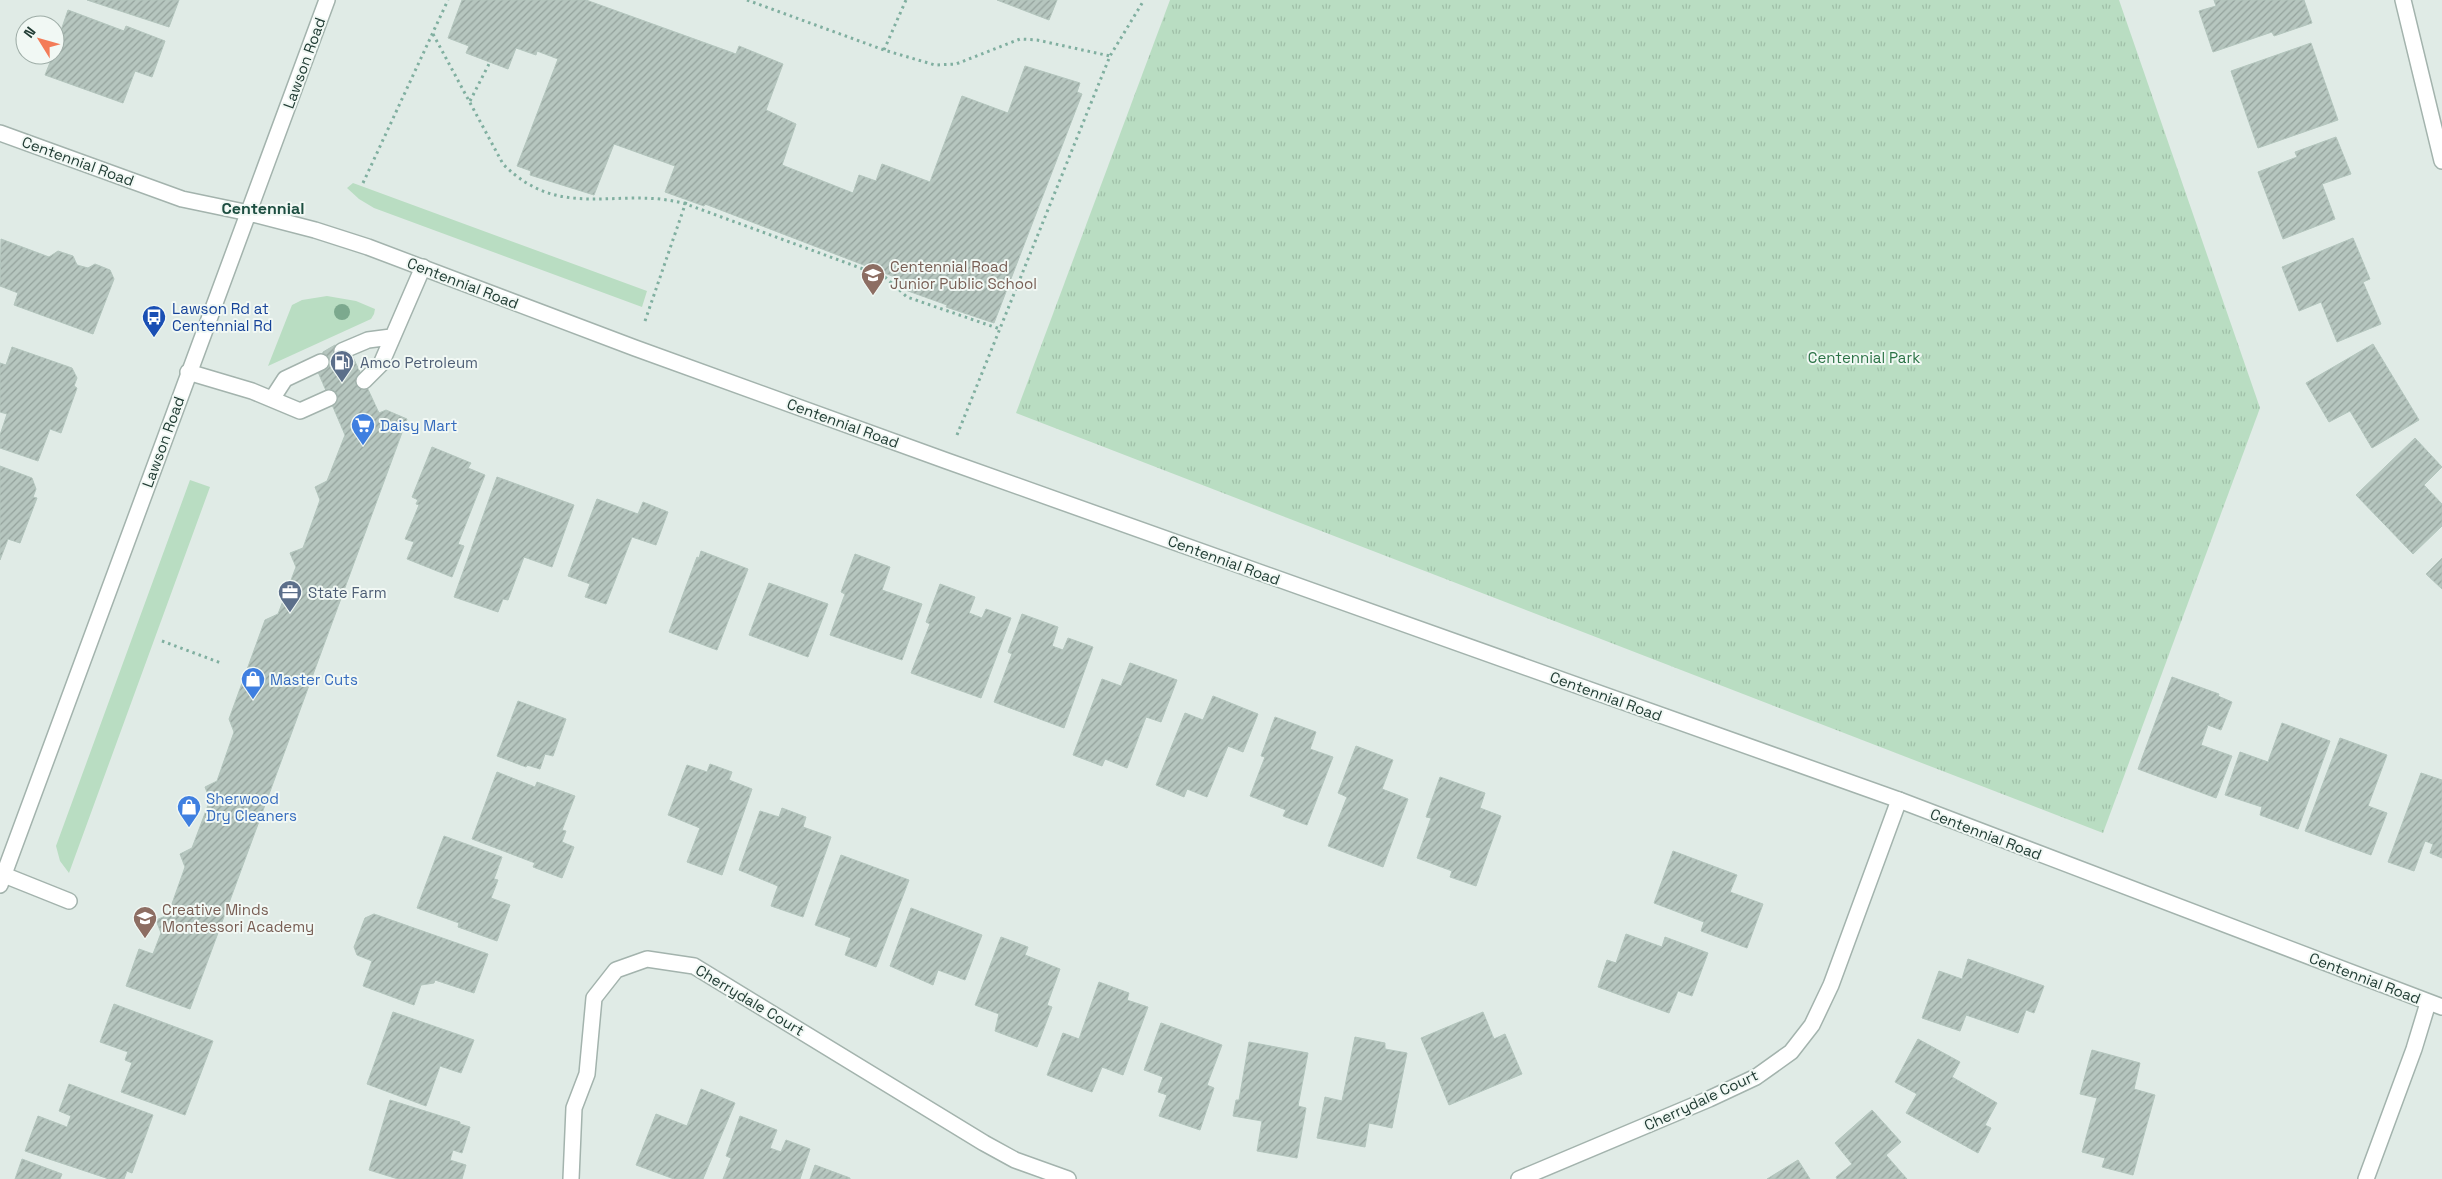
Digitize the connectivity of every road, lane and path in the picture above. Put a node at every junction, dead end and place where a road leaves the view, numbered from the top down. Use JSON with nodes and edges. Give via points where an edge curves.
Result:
{"nodes":[{"id":1,"x":326,"y":0,"type":"edge"},
{"id":2,"x":448,"y":0,"type":"edge"},
{"id":3,"x":747,"y":0,"type":"edge"},
{"id":4,"x":906,"y":0,"type":"edge"},
{"id":5,"x":1144,"y":0,"type":"edge"},
{"id":6,"x":2403,"y":0,"type":"edge"},
{"id":7,"x":433,"y":34,"type":"junction"},
{"id":8,"x":884,"y":50,"type":"junction"},
{"id":9,"x":1110,"y":56,"type":"junction"},
{"id":10,"x":490,"y":62,"type":"dead end"},
{"id":11,"x":470,"y":102,"type":"junction"},
{"id":12,"x":0,"y":133,"type":"edge"},
{"id":13,"x":2442,"y":162,"type":"edge"},
{"id":14,"x":363,"y":183,"type":"dead end"},
{"id":15,"x":687,"y":201,"type":"junction"},
{"id":16,"x":249,"y":213,"type":"junction"},
{"id":17,"x":423,"y":267,"type":"junction"},
{"id":18,"x":650,"y":309,"type":"dead end"},
{"id":19,"x":1000,"y":329,"type":"junction"},
{"id":20,"x":392,"y":337,"type":"junction"},
{"id":21,"x":342,"y":351,"type":"dead end"},
{"id":22,"x":321,"y":362,"type":"dead end"},
{"id":23,"x":188,"y":372,"type":"junction"},
{"id":24,"x":364,"y":381,"type":"dead end"},
{"id":25,"x":329,"y":398,"type":"dead end"},
{"id":26,"x":272,"y":399,"type":"junction"},
{"id":27,"x":947,"y":461,"type":"junction"},
{"id":28,"x":162,"y":641,"type":"dead end"},
{"id":29,"x":221,"y":663,"type":"dead end"},
{"id":30,"x":1899,"y":800,"type":"junction"},
{"id":31,"x":2,"y":880,"type":"edge"},
{"id":32,"x":69,"y":901,"type":"dead end"},
{"id":33,"x":2435,"y":1005,"type":"edge"},
{"id":34,"x":571,"y":1179,"type":"edge"},
{"id":35,"x":1068,"y":1179,"type":"edge"},
{"id":36,"x":1518,"y":1179,"type":"edge"},
{"id":37,"x":2366,"y":1179,"type":"edge"}],
"edges":[{"from":1,"to":16,"type":"street","name":"Lawson Road"},
{"from":2,"to":7,"type":"path"},
{"from":3,"to":8,"type":"path"},
{"from":4,"to":8,"type":"path"},
{"from":5,"to":9,"type":"path"},
{"from":6,"to":13,"type":"street"},
{"from":7,"to":11,"type":"path"},
{"from":7,"to":14,"type":"path"},
{"from":8,"to":9,"type":"path","via":[[935,66],[956,64],[1020,39]]},
{"from":9,"to":19,"type":"path"},
{"from":10,"to":11,"type":"path"},
{"from":11,"to":15,"type":"path","via":[[503,164],[515,176],[538,189],[571,200]]},
{"from":12,"to":16,"type":"street","name":"Centennial Road","via":[[182,199]]},
{"from":15,"to":18,"type":"path"},
{"from":15,"to":19,"type":"path","via":[[885,277],[907,297]]},
{"from":16,"to":17,"type":"street","name":"Centennial Road","via":[[320,231]]},
{"from":16,"to":23,"type":"street","name":"Lawson Road"},
{"from":17,"to":20,"type":"street"},
{"from":17,"to":27,"type":"street","name":"Centennial Road"},
{"from":19,"to":27,"type":"path"},
{"from":20,"to":21,"type":"street","via":[[368,340]]},
{"from":20,"to":24,"type":"street","via":[[381,364]]},
{"from":22,"to":26,"type":"street","via":[[285,379]]},
{"from":23,"to":26,"type":"street"},
{"from":23,"to":31,"type":"street","name":"Lawson Road"},
{"from":25,"to":26,"type":"street","via":[[300,411]]},
{"from":27,"to":30,"type":"street","name":"Centennial Road"},
{"from":28,"to":29,"type":"path"},
{"from":30,"to":33,"type":"street","name":"Centennial Road"},
{"from":30,"to":36,"type":"street","name":"Cherrydale Court","via":[[1831,985],[1812,1024],[1791,1052],[1756,1077]]},
{"from":31,"to":32,"type":"street"},
{"from":33,"to":37,"type":"street"},
{"from":34,"to":35,"type":"street","name":"Cherrydale Court","via":[[574,1108],[586,1074],[594,998],[616,970],[647,958],[694,966],[984,1143],[1015,1160]]}]}
